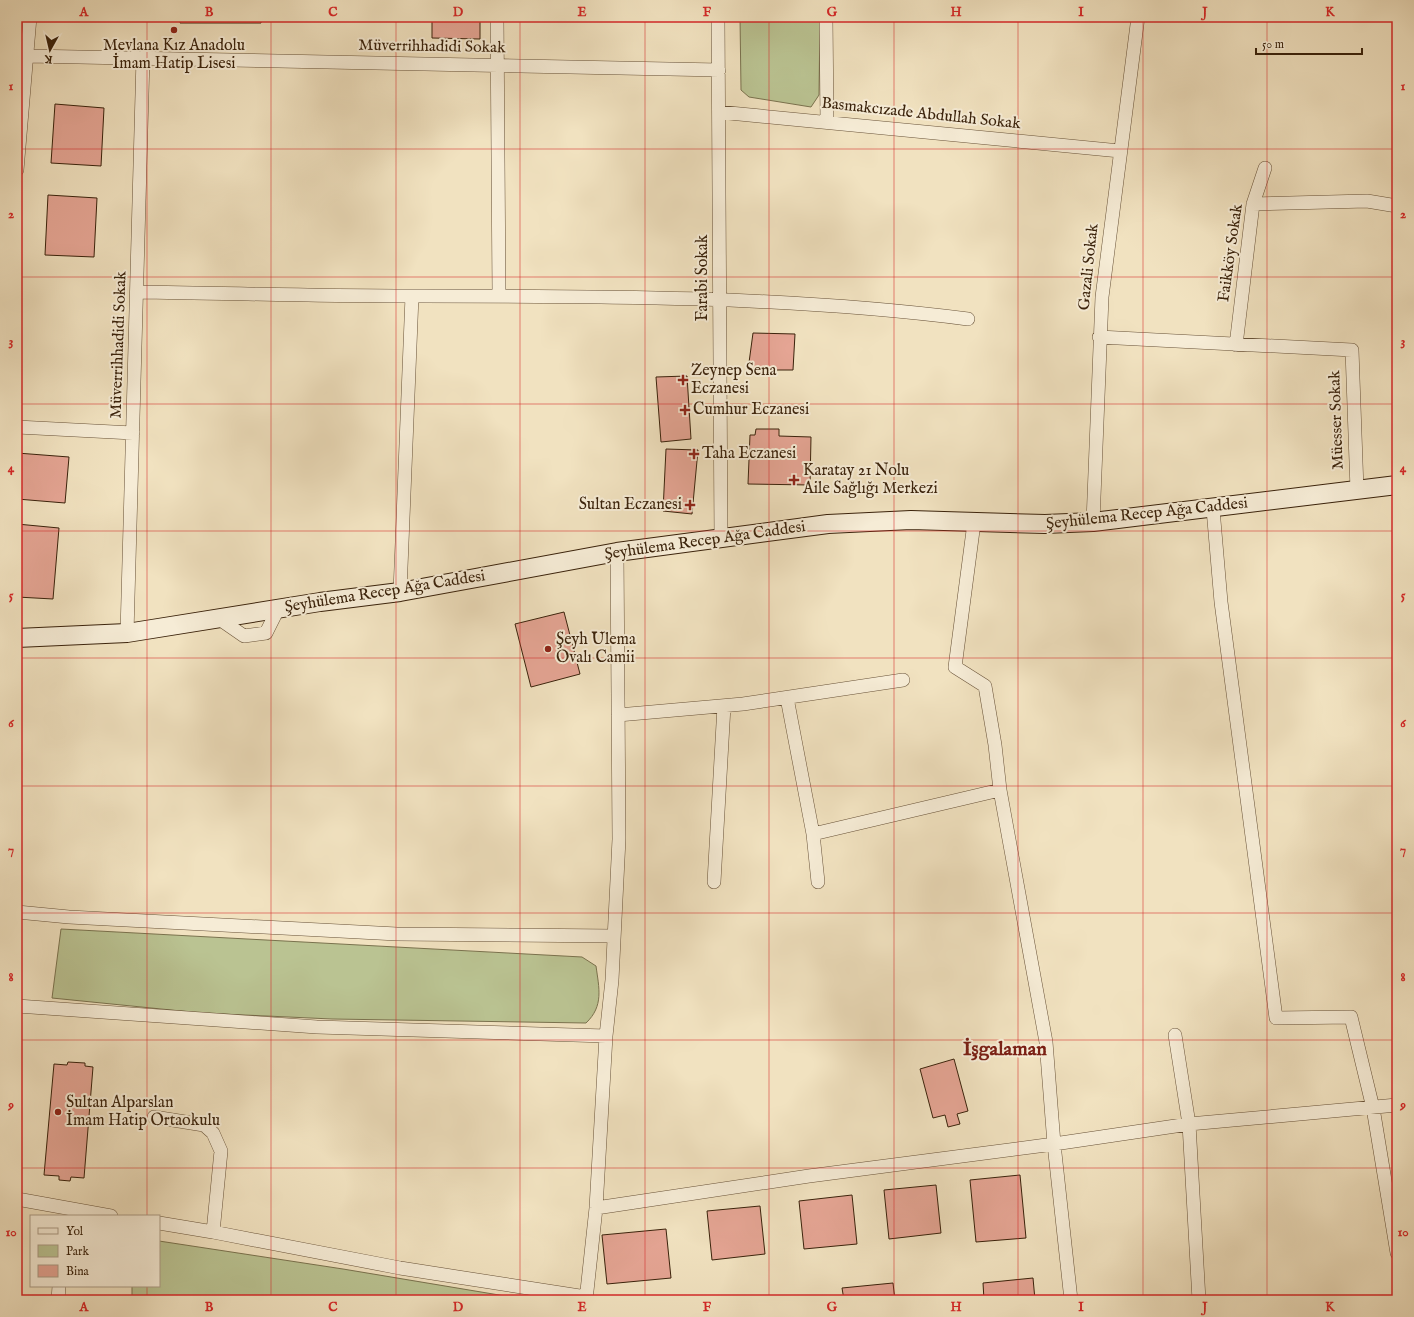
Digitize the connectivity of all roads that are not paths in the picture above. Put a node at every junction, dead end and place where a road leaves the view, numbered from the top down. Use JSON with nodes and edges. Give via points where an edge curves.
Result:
{"nodes":[{"id":1,"x":30,"y":17,"type":"edge"},
{"id":2,"x":497,"y":17,"type":"edge"},
{"id":3,"x":718,"y":17,"type":"edge"},
{"id":4,"x":826,"y":17,"type":"edge"},
{"id":5,"x":1138,"y":17,"type":"edge"},
{"id":6,"x":28,"y":56,"type":"junction"},
{"id":7,"x":144,"y":58,"type":"junction"},
{"id":8,"x":499,"y":65,"type":"junction"},
{"id":9,"x":719,"y":70,"type":"junction"},
{"id":10,"x":719,"y":112,"type":"junction"},
{"id":11,"x":827,"y":122,"type":"junction"},
{"id":12,"x":1120,"y":151,"type":"junction"},
{"id":13,"x":1265,"y":168,"type":"dead end"},
{"id":14,"x":17,"y":170,"type":"edge"},
{"id":15,"x":1253,"y":204,"type":"junction"},
{"id":16,"x":1397,"y":206,"type":"edge"},
{"id":17,"x":137,"y":292,"type":"junction"},
{"id":18,"x":499,"y":294,"type":"junction"},
{"id":19,"x":412,"y":296,"type":"junction"},
{"id":20,"x":720,"y":300,"type":"junction"},
{"id":21,"x":968,"y":319,"type":"dead end"},
{"id":22,"x":1100,"y":337,"type":"junction"},
{"id":23,"x":1236,"y":345,"type":"junction"},
{"id":24,"x":17,"y":427,"type":"edge"},
{"id":25,"x":133,"y":433,"type":"junction"},
{"id":26,"x":1397,"y":485,"type":"edge"},
{"id":27,"x":1357,"y":490,"type":"junction"},
{"id":28,"x":1213,"y":509,"type":"junction"},
{"id":29,"x":1093,"y":522,"type":"junction"},
{"id":30,"x":974,"y":523,"type":"junction"},
{"id":31,"x":721,"y":540,"type":"junction"},
{"id":32,"x":617,"y":552,"type":"junction"},
{"id":33,"x":400,"y":592,"type":"junction"},
{"id":34,"x":127,"y":633,"type":"junction"},
{"id":35,"x":17,"y":638,"type":"edge"},
{"id":36,"x":903,"y":680,"type":"dead end"},
{"id":37,"x":787,"y":698,"type":"junction"},
{"id":38,"x":724,"y":706,"type":"junction"},
{"id":39,"x":618,"y":715,"type":"junction"},
{"id":40,"x":1000,"y":790,"type":"junction"},
{"id":41,"x":813,"y":834,"type":"junction"},
{"id":42,"x":714,"y":882,"type":"dead end"},
{"id":43,"x":818,"y":882,"type":"dead end"},
{"id":44,"x":17,"y":912,"type":"edge"},
{"id":45,"x":614,"y":936,"type":"junction"},
{"id":46,"x":17,"y":1006,"type":"edge"},
{"id":47,"x":1175,"y":1035,"type":"dead end"},
{"id":48,"x":606,"y":1036,"type":"junction"},
{"id":49,"x":1397,"y":1105,"type":"edge"},
{"id":50,"x":1372,"y":1108,"type":"junction"},
{"id":51,"x":154,"y":1117,"type":"dead end"},
{"id":52,"x":1188,"y":1124,"type":"junction"},
{"id":53,"x":1054,"y":1144,"type":"junction"},
{"id":54,"x":17,"y":1199,"type":"edge"},
{"id":55,"x":596,"y":1208,"type":"junction"},
{"id":56,"x":66,"y":1213,"type":"edge"},
{"id":57,"x":96,"y":1215,"type":"edge"},
{"id":58,"x":160,"y":1223,"type":"edge"},
{"id":59,"x":213,"y":1232,"type":"junction"},
{"id":60,"x":1397,"y":1253,"type":"edge"},
{"id":61,"x":59,"y":1287,"type":"edge"},
{"id":62,"x":586,"y":1299,"type":"edge"},
{"id":63,"x":58,"y":1300,"type":"edge"},
{"id":64,"x":1071,"y":1300,"type":"edge"},
{"id":65,"x":1199,"y":1300,"type":"edge"}],
"edges":[{"from":1,"to":6,"type":"street"},
{"from":2,"to":8,"type":"street"},
{"from":3,"to":9,"type":"street","name":"Farabi Sokak"},
{"from":4,"to":11,"type":"street"},
{"from":5,"to":12,"type":"street","name":"Gazali Sokak"},
{"from":6,"to":7,"type":"street","name":"Müverrihhadidi Sokak"},
{"from":6,"to":14,"type":"street"},
{"from":7,"to":8,"type":"street","name":"Müverrihhadidi Sokak"},
{"from":7,"to":17,"type":"street","name":"Müverrihhadidi Sokak"},
{"from":8,"to":9,"type":"street","name":"Müverrihhadidi Sokak"},
{"from":8,"to":18,"type":"street"},
{"from":9,"to":10,"type":"street","name":"Farabi Sokak"},
{"from":10,"to":11,"type":"street","name":"Basmakcızade Abdullah Sokak"},
{"from":10,"to":20,"type":"street","name":"Farabi Sokak"},
{"from":11,"to":12,"type":"street","name":"Basmakcızade Abdullah Sokak"},
{"from":12,"to":22,"type":"street","name":"Gazali Sokak","via":[[1102,297]]},
{"from":13,"to":15,"type":"street","name":"Faikköy Sokak"},
{"from":15,"to":16,"type":"street","via":[[1367,201]]},
{"from":15,"to":23,"type":"street","name":"Faikköy Sokak"},
{"from":17,"to":19,"type":"street"},
{"from":17,"to":25,"type":"street","name":"Müverrihhadidi Sokak"},
{"from":18,"to":19,"type":"street"},
{"from":18,"to":20,"type":"street"},
{"from":19,"to":33,"type":"street"},
{"from":20,"to":21,"type":"street","via":[[901,310]]},
{"from":20,"to":31,"type":"street","name":"Farabi Sokak"},
{"from":22,"to":23,"type":"street"},
{"from":22,"to":29,"type":"street","name":"Gazali Sokak"},
{"from":23,"to":27,"type":"street","name":"Müesser Sokak","via":[[1352,350]]},
{"from":24,"to":25,"type":"street"},
{"from":25,"to":34,"type":"street","name":"Müverrihhadidi Sokak"},
{"from":26,"to":27,"type":"street","name":"Şeyhülema Recep Ağa Caddesi"},
{"from":27,"to":28,"type":"street","name":"Şeyhülema Recep Ağa Caddesi"},
{"from":28,"to":29,"type":"street","name":"Şeyhülema Recep Ağa Caddesi"},
{"from":28,"to":50,"type":"street","via":[[1221,602],[1276,1018],[1351,1017]]},
{"from":29,"to":30,"type":"street","name":"Şeyhülema Recep Ağa Caddesi"},
{"from":30,"to":31,"type":"street","name":"Şeyhülema Recep Ağa Caddesi","via":[[869,521],[828,524]]},
{"from":30,"to":40,"type":"street","via":[[955,666],[985,686],[996,745]]},
{"from":31,"to":32,"type":"street","name":"Şeyhülema Recep Ağa Caddesi"},
{"from":32,"to":33,"type":"street","name":"Şeyhülema Recep Ağa Caddesi"},
{"from":32,"to":39,"type":"street"},
{"from":33,"to":34,"type":"street","name":"Şeyhülema Recep Ağa Caddesi"},
{"from":34,"to":35,"type":"street","name":"Şeyhülema Recep Ağa Caddesi"},
{"from":36,"to":37,"type":"street"},
{"from":37,"to":38,"type":"street"},
{"from":37,"to":41,"type":"street"},
{"from":38,"to":39,"type":"street"},
{"from":38,"to":42,"type":"street"},
{"from":39,"to":45,"type":"street","via":[[619,839]]},
{"from":40,"to":41,"type":"street"},
{"from":40,"to":53,"type":"street","via":[[1046,1042]]},
{"from":41,"to":43,"type":"street"},
{"from":44,"to":45,"type":"street","via":[[397,934]]},
{"from":45,"to":48,"type":"street"},
{"from":46,"to":48,"type":"street","via":[[317,1027]]},
{"from":47,"to":52,"type":"street"},
{"from":48,"to":55,"type":"street"},
{"from":49,"to":50,"type":"street"},
{"from":50,"to":52,"type":"street"},
{"from":50,"to":60,"type":"street"},
{"from":51,"to":59,"type":"street","via":[[204,1125],[213,1133],[221,1151]]},
{"from":52,"to":53,"type":"street"},
{"from":52,"to":65,"type":"street"},
{"from":53,"to":55,"type":"street","via":[[809,1176]]},
{"from":53,"to":64,"type":"street"},
{"from":54,"to":56,"type":"street"},
{"from":55,"to":62,"type":"street"},
{"from":56,"to":57,"type":"street"},
{"from":58,"to":59,"type":"street"},
{"from":59,"to":62,"type":"street","via":[[400,1268]]},
{"from":61,"to":63,"type":"street"}]}
